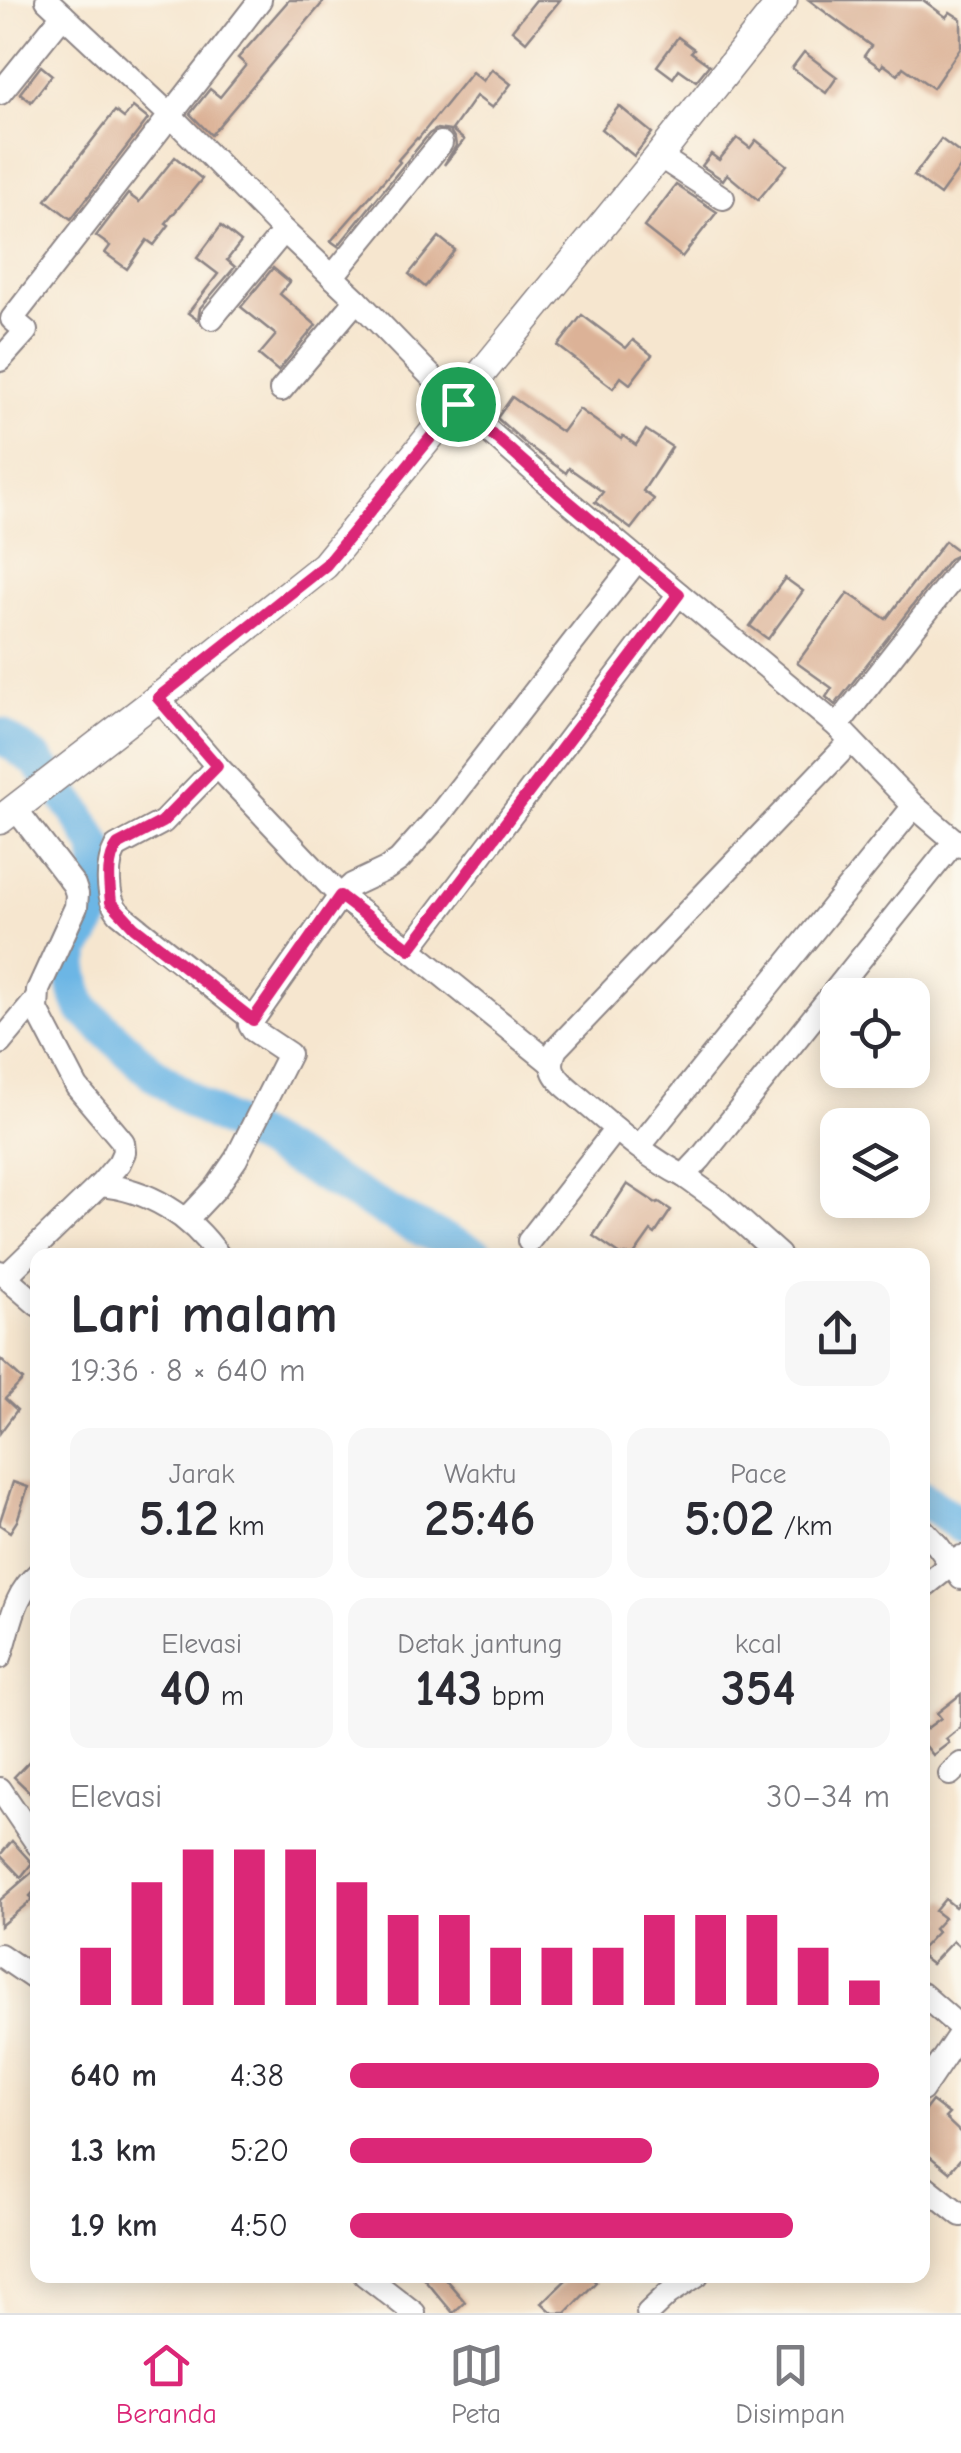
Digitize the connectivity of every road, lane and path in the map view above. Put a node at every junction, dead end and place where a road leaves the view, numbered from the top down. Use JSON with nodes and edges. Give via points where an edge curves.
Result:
{"nodes":[{"id":1,"x":260,"y":0,"type":"edge"},
{"id":2,"x":783,"y":0,"type":"edge"},
{"id":3,"x":55,"y":8,"type":"edge"},
{"id":4,"x":0,"y":93,"type":"edge"},
{"id":5,"x":171,"y":116,"type":"junction"},
{"id":6,"x":441,"y":142,"type":"dead end"},
{"id":7,"x":659,"y":156,"type":"junction"},
{"id":8,"x":723,"y":198,"type":"dead end"},
{"id":9,"x":284,"y":231,"type":"junction"},
{"id":10,"x":332,"y":277,"type":"junction"},
{"id":11,"x":358,"y":300,"type":"junction"},
{"id":12,"x":6,"y":314,"type":"edge"},
{"id":13,"x":212,"y":318,"type":"dead end"},
{"id":14,"x":0,"y":360,"type":"edge"},
{"id":15,"x":281,"y":390,"type":"dead end"},
{"id":16,"x":458,"y":404,"type":"junction"},
{"id":17,"x":638,"y":558,"type":"junction"},
{"id":18,"x":961,"y":568,"type":"edge"},
{"id":19,"x":679,"y":594,"type":"junction"},
{"id":20,"x":158,"y":698,"type":"junction"},
{"id":21,"x":844,"y":733,"type":"junction"},
{"id":22,"x":217,"y":766,"type":"junction"},
{"id":23,"x":914,"y":806,"type":"junction"},
{"id":24,"x":14,"y":809,"type":"edge"},
{"id":25,"x":958,"y":843,"type":"edge"},
{"id":26,"x":340,"y":896,"type":"junction"},
{"id":27,"x":410,"y":949,"type":"junction"},
{"id":28,"x":36,"y":1000,"type":"junction"},
{"id":29,"x":253,"y":1020,"type":"junction"},
{"id":30,"x":0,"y":1043,"type":"edge"},
{"id":31,"x":552,"y":1064,"type":"junction"},
{"id":32,"x":616,"y":1129,"type":"junction"},
{"id":33,"x":639,"y":1147,"type":"junction"},
{"id":34,"x":684,"y":1176,"type":"junction"},
{"id":35,"x":100,"y":1185,"type":"junction"},
{"id":36,"x":186,"y":1220,"type":"junction"},
{"id":37,"x":529,"y":1241,"type":"dead end"},
{"id":38,"x":31,"y":1248,"type":"edge"},
{"id":39,"x":212,"y":1248,"type":"edge"},
{"id":40,"x":770,"y":1248,"type":"edge"},
{"id":41,"x":30,"y":1249,"type":"edge"},
{"id":42,"x":3,"y":1274,"type":"edge"},
{"id":43,"x":30,"y":1298,"type":"edge"},
{"id":44,"x":930,"y":1537,"type":"edge"},
{"id":45,"x":958,"y":1565,"type":"edge"},
{"id":46,"x":30,"y":1582,"type":"edge"},
{"id":47,"x":930,"y":1583,"type":"edge"},
{"id":48,"x":6,"y":1610,"type":"edge"},
{"id":49,"x":0,"y":1657,"type":"edge"},
{"id":50,"x":0,"y":1788,"type":"edge"},
{"id":51,"x":30,"y":1833,"type":"edge"},
{"id":52,"x":0,"y":1955,"type":"edge"},
{"id":53,"x":30,"y":1976,"type":"edge"},
{"id":54,"x":930,"y":2001,"type":"edge"},
{"id":55,"x":961,"y":2030,"type":"edge"},
{"id":56,"x":930,"y":2078,"type":"edge"},
{"id":57,"x":930,"y":2190,"type":"edge"},
{"id":58,"x":961,"y":2215,"type":"edge"},
{"id":59,"x":375,"y":2283,"type":"edge"},
{"id":60,"x":685,"y":2283,"type":"edge"},
{"id":61,"x":414,"y":2313,"type":"edge"},
{"id":62,"x":648,"y":2313,"type":"edge"}],
"edges":[{"from":1,"to":5,"type":"street"},
{"from":2,"to":7,"type":"street"},
{"from":3,"to":4,"type":"street"},
{"from":3,"to":5,"type":"street"},
{"from":5,"to":9,"type":"street"},
{"from":5,"to":12,"type":"street"},
{"from":6,"to":10,"type":"street"},
{"from":7,"to":8,"type":"street"},
{"from":7,"to":16,"type":"street"},
{"from":9,"to":10,"type":"street"},
{"from":9,"to":13,"type":"street"},
{"from":10,"to":11,"type":"street"},
{"from":11,"to":15,"type":"street"},
{"from":11,"to":16,"type":"street"},
{"from":12,"to":14,"type":"street","via":[[26,331]]},
{"from":16,"to":17,"type":"street"},
{"from":16,"to":20,"type":"street","via":[[326,565]]},
{"from":17,"to":19,"type":"street"},
{"from":17,"to":26,"type":"street","via":[[399,860]]},
{"from":18,"to":21,"type":"street"},
{"from":19,"to":21,"type":"street"},
{"from":19,"to":27,"type":"street"},
{"from":20,"to":22,"type":"street"},
{"from":20,"to":24,"type":"street"},
{"from":21,"to":23,"type":"street"},
{"from":21,"to":31,"type":"street","via":[[556,1049]]},
{"from":22,"to":26,"type":"street"},
{"from":22,"to":29,"type":"street","via":[[162,822],[118,845],[110,863],[110,897],[134,927]]},
{"from":23,"to":25,"type":"street"},
{"from":23,"to":33,"type":"street"},
{"from":24,"to":28,"type":"street","via":[[77,894]]},
{"from":25,"to":34,"type":"street"},
{"from":26,"to":27,"type":"street"},
{"from":26,"to":29,"type":"street"},
{"from":27,"to":31,"type":"street"},
{"from":28,"to":30,"type":"street"},
{"from":28,"to":35,"type":"street","via":[[76,1088],[123,1142],[122,1159]]},
{"from":29,"to":36,"type":"street","via":[[252,1030],[289,1056],[236,1159]]},
{"from":31,"to":32,"type":"street","via":[[561,1081]]},
{"from":32,"to":33,"type":"street"},
{"from":32,"to":37,"type":"street"},
{"from":33,"to":34,"type":"street"},
{"from":34,"to":40,"type":"street"},
{"from":35,"to":36,"type":"street","via":[[138,1192]]},
{"from":35,"to":38,"type":"street"},
{"from":36,"to":39,"type":"street"},
{"from":41,"to":42,"type":"street"},
{"from":42,"to":43,"type":"street"},
{"from":44,"to":45,"type":"street"},
{"from":45,"to":47,"type":"street"},
{"from":46,"to":48,"type":"street"},
{"from":48,"to":49,"type":"street"},
{"from":50,"to":51,"type":"street"},
{"from":52,"to":53,"type":"street"},
{"from":54,"to":55,"type":"street"},
{"from":55,"to":56,"type":"street"},
{"from":57,"to":58,"type":"street"},
{"from":59,"to":61,"type":"street"},
{"from":60,"to":62,"type":"street"}]}
